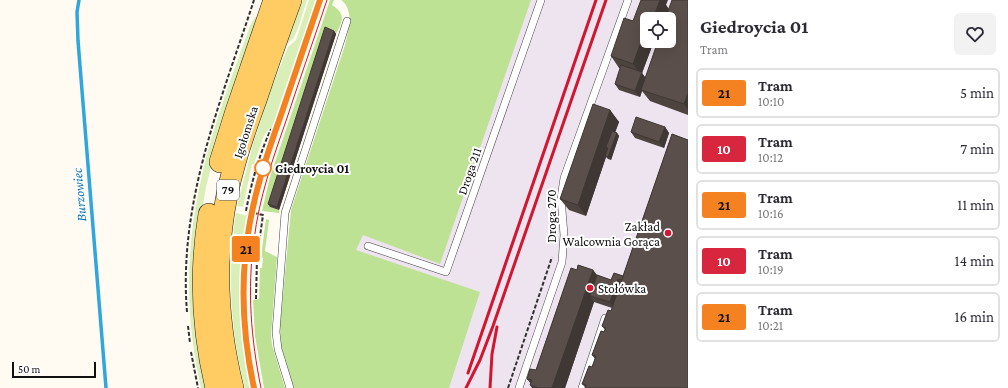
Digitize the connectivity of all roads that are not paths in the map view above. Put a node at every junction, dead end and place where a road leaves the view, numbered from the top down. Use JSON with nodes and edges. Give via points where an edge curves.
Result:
{"nodes":[{"id":1,"x":274,"y":0,"type":"edge"},
{"id":2,"x":291,"y":0,"type":"edge"},
{"id":3,"x":541,"y":0,"type":"edge"},
{"id":4,"x":628,"y":0,"type":"edge"},
{"id":5,"x":347,"y":21,"type":"dead end"},
{"id":6,"x":368,"y":246,"type":"dead end"},
{"id":7,"x":607,"y":313,"type":"edge"},
{"id":8,"x":216,"y":388,"type":"edge"},
{"id":9,"x":233,"y":388,"type":"edge"},
{"id":10,"x":290,"y":388,"type":"edge"},
{"id":11,"x":519,"y":388,"type":"edge"},
{"id":12,"x":582,"y":388,"type":"edge"}],
"edges":[{"from":1,"to":8,"type":"main road","name":"Igołomska","number":"79","via":[[222,153],[207,224],[203,272],[204,315]]},
{"from":2,"to":9,"type":"main road","name":"Igołomska","number":"79","via":[[235,161],[224,213],[220,241],[219,300],[224,348]]},
{"from":3,"to":6,"type":"lane","name":"Droga 211","via":[[446,272]]},
{"from":4,"to":11,"type":"lane","name":"Droga 270","via":[[564,178],[561,198],[564,235],[562,262]]},
{"from":5,"to":10,"type":"lane","via":[[285,213],[276,332],[278,349]]},
{"from":7,"to":12,"type":"lane"}]}
